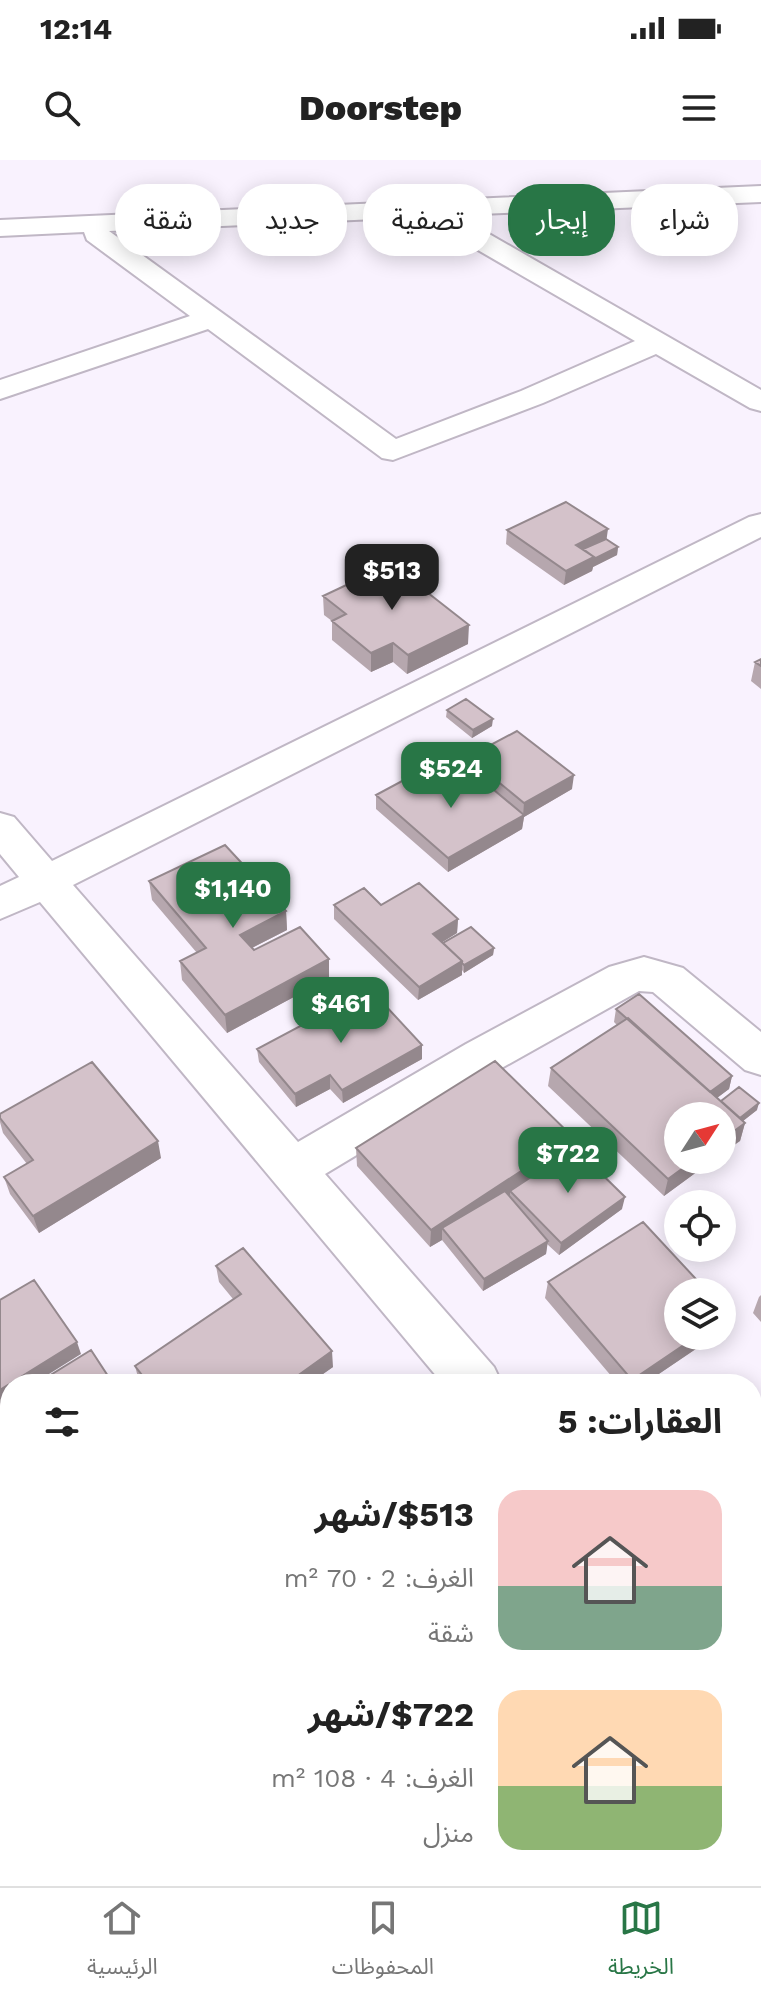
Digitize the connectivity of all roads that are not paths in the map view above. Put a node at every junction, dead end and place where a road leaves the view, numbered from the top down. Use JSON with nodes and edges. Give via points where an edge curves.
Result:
{"nodes":[{"id":1,"x":761,"y":194,"type":"edge"},
{"id":2,"x":761,"y":205,"type":"edge"},
{"id":3,"x":492,"y":211,"type":"edge"},
{"id":4,"x":492,"y":212,"type":"edge"},
{"id":5,"x":363,"y":216,"type":"edge"},
{"id":6,"x":363,"y":218,"type":"edge"},
{"id":7,"x":492,"y":220,"type":"edge"},
{"id":8,"x":0,"y":228,"type":"edge"},
{"id":9,"x":96,"y":234,"type":"junction"},
{"id":10,"x":0,"y":238,"type":"edge"},
{"id":11,"x":492,"y":248,"type":"edge"},
{"id":12,"x":212,"y":318,"type":"junction"},
{"id":13,"x":658,"y":342,"type":"junction"},
{"id":14,"x":761,"y":381,"type":"edge"},
{"id":15,"x":0,"y":390,"type":"edge"},
{"id":16,"x":761,"y":402,"type":"edge"},
{"id":17,"x":761,"y":524,"type":"edge"},
{"id":18,"x":0,"y":827,"type":"edge"},
{"id":19,"x":48,"y":880,"type":"junction"},
{"id":20,"x":0,"y":904,"type":"edge"},
{"id":21,"x":761,"y":1057,"type":"edge"},
{"id":22,"x":293,"y":1169,"type":"junction"},
{"id":23,"x":467,"y":1374,"type":"edge"}],
"edges":[{"from":1,"to":3,"type":"street"},
{"from":2,"to":4,"type":"street"},
{"from":5,"to":8,"type":"street"},
{"from":6,"to":9,"type":"street"},
{"from":7,"to":14,"type":"street","via":[[603,292]]},
{"from":9,"to":10,"type":"street"},
{"from":9,"to":12,"type":"street"},
{"from":11,"to":13,"type":"street"},
{"from":12,"to":13,"type":"street","via":[[393,451]]},
{"from":12,"to":15,"type":"street"},
{"from":13,"to":16,"type":"street"},
{"from":17,"to":19,"type":"street"},
{"from":18,"to":19,"type":"street"},
{"from":19,"to":20,"type":"street"},
{"from":19,"to":22,"type":"street"},
{"from":21,"to":22,"type":"street","via":[[668,980],[644,973],[482,1057]]},
{"from":22,"to":23,"type":"street"}]}
